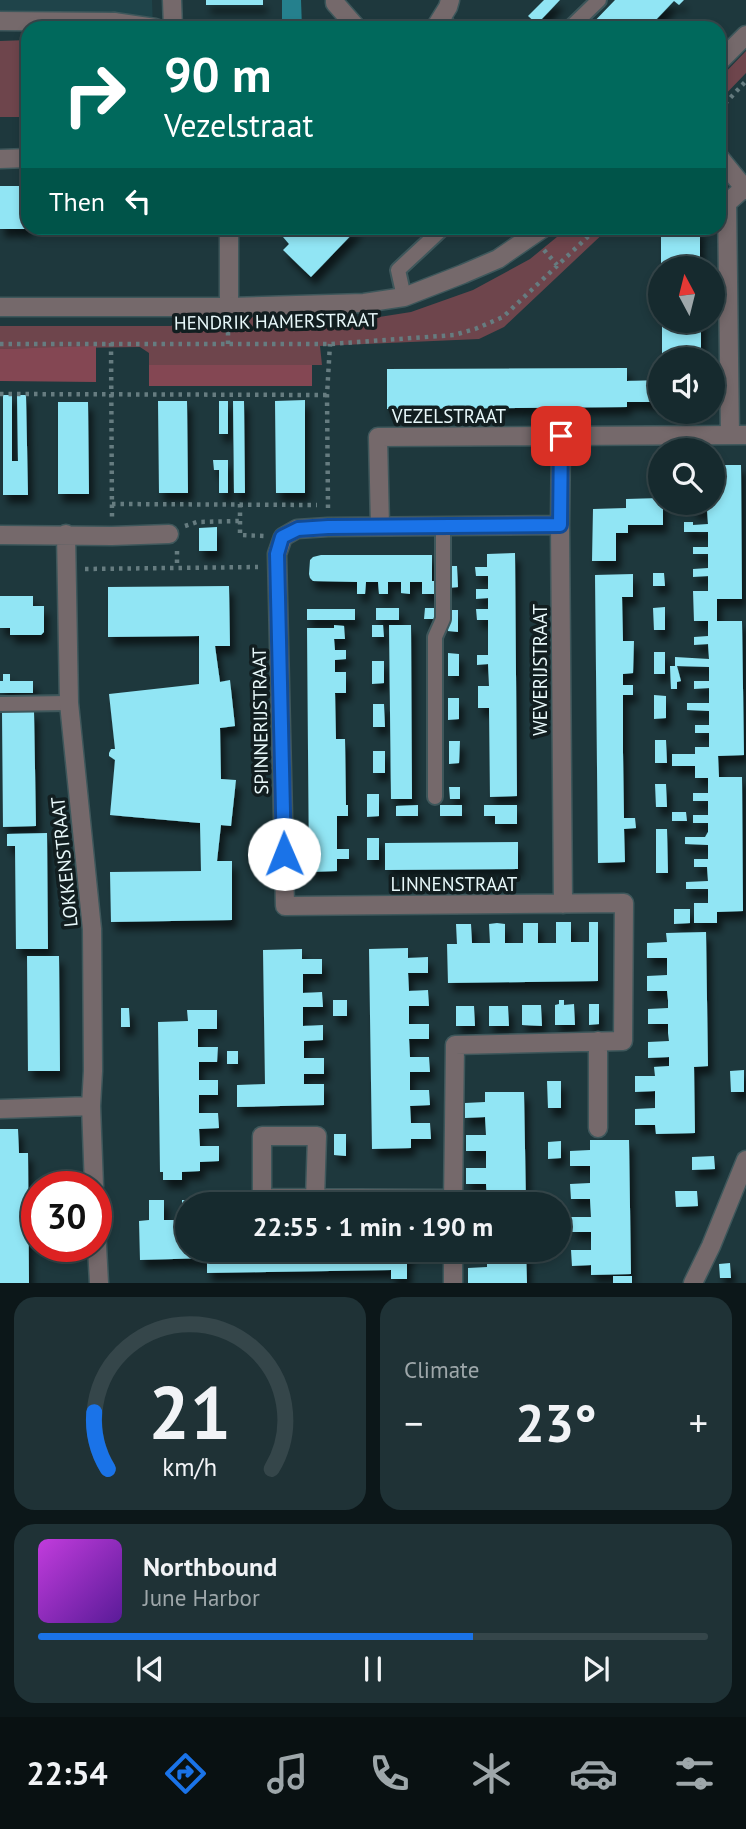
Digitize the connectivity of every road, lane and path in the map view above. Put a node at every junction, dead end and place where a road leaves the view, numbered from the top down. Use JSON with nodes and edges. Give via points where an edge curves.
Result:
{"nodes":[{"id":1,"x":172,"y":0,"type":"edge"},
{"id":2,"x":335,"y":0,"type":"edge"},
{"id":3,"x":450,"y":0,"type":"edge"},
{"id":4,"x":598,"y":0,"type":"edge"},
{"id":5,"x":0,"y":21,"type":"edge"},
{"id":6,"x":21,"y":21,"type":"edge"},
{"id":7,"x":173,"y":21,"type":"edge"},
{"id":8,"x":351,"y":21,"type":"edge"},
{"id":9,"x":443,"y":21,"type":"edge"},
{"id":10,"x":577,"y":21,"type":"edge"},
{"id":11,"x":746,"y":35,"type":"edge"},
{"id":12,"x":726,"y":55,"type":"edge"},
{"id":13,"x":746,"y":81,"type":"edge"},
{"id":14,"x":726,"y":102,"type":"edge"},
{"id":15,"x":21,"y":158,"type":"edge"},
{"id":16,"x":0,"y":159,"type":"edge"},
{"id":17,"x":726,"y":165,"type":"edge"},
{"id":18,"x":746,"y":189,"type":"edge"},
{"id":19,"x":229,"y":235,"type":"edge"},
{"id":20,"x":436,"y":235,"type":"edge"},
{"id":21,"x":527,"y":235,"type":"edge"},
{"id":22,"x":590,"y":235,"type":"edge"},
{"id":23,"x":404,"y":297,"type":"junction"},
{"id":24,"x":0,"y":307,"type":"edge"},
{"id":25,"x":229,"y":307,"type":"junction"},
{"id":26,"x":111,"y":343,"type":"junction"},
{"id":27,"x":0,"y":344,"type":"edge"},
{"id":28,"x":330,"y":344,"type":"junction"},
{"id":29,"x":0,"y":394,"type":"edge"},
{"id":30,"x":111,"y":394,"type":"junction"},
{"id":31,"x":327,"y":395,"type":"junction"},
{"id":32,"x":738,"y":435,"type":"edge"},
{"id":33,"x":561,"y":436,"type":"junction"},
{"id":34,"x":112,"y":504,"type":"junction"},
{"id":35,"x":240,"y":504,"type":"junction"},
{"id":36,"x":328,"y":505,"type":"junction"},
{"id":37,"x":240,"y":521,"type":"junction"},
{"id":38,"x":560,"y":525,"type":"junction"},
{"id":39,"x":380,"y":526,"type":"junction"},
{"id":40,"x":443,"y":526,"type":"junction"},
{"id":41,"x":328,"y":527,"type":"junction"},
{"id":42,"x":66,"y":534,"type":"junction"},
{"id":43,"x":169,"y":534,"type":"joint"},
{"id":44,"x":0,"y":535,"type":"edge"},
{"id":45,"x":112,"y":536,"type":"junction"},
{"id":46,"x":282,"y":537,"type":"junction"},
{"id":47,"x":278,"y":566,"type":"junction"},
{"id":48,"x":67,"y":570,"type":"junction"},
{"id":49,"x":69,"y":703,"type":"junction"},
{"id":50,"x":0,"y":704,"type":"edge"},
{"id":51,"x":435,"y":797,"type":"dead end"},
{"id":52,"x":563,"y":904,"type":"junction"},
{"id":53,"x":285,"y":906,"type":"joint"},
{"id":54,"x":598,"y":1041,"type":"junction"},
{"id":55,"x":91,"y":1107,"type":"junction"},
{"id":56,"x":0,"y":1109,"type":"edge"},
{"id":57,"x":598,"y":1128,"type":"dead end"},
{"id":58,"x":746,"y":1160,"type":"edge"},
{"id":59,"x":93,"y":1171,"type":"edge"},
{"id":60,"x":453,"y":1192,"type":"edge"},
{"id":61,"x":316,"y":1199,"type":"joint"},
{"id":62,"x":98,"y":1262,"type":"edge"},
{"id":63,"x":453,"y":1262,"type":"edge"},
{"id":64,"x":99,"y":1283,"type":"edge"},
{"id":65,"x":453,"y":1283,"type":"edge"},
{"id":66,"x":692,"y":1283,"type":"edge"}],
"edges":[{"from":1,"to":7,"type":"street"},
{"from":2,"to":8,"type":"street"},
{"from":3,"to":9,"type":"street"},
{"from":4,"to":10,"type":"lane"},
{"from":5,"to":6,"type":"street"},
{"from":11,"to":12,"type":"street"},
{"from":13,"to":14,"type":"path"},
{"from":15,"to":16,"type":"street"},
{"from":17,"to":18,"type":"street"},
{"from":18,"to":32,"type":"street","name":"VEZELSTRAAT","via":[[727,203]]},
{"from":19,"to":25,"type":"street"},
{"from":20,"to":23,"type":"lane","via":[[398,270]]},
{"from":21,"to":23,"type":"street","name":"HENDRIK HAMERSTRAAT","via":[[498,259]]},
{"from":22,"to":28,"type":"path","name":"HENDRIK HAMERSTRAAT","via":[[503,317],[475,330]]},
{"from":23,"to":25,"type":"street","name":"HENDRIK HAMERSTRAAT","via":[[364,303]]},
{"from":24,"to":25,"type":"street","name":"HENDRIK HAMERSTRAAT"},
{"from":26,"to":27,"type":"path","name":"HENDRIK HAMERSTRAAT"},
{"from":26,"to":28,"type":"path","name":"HENDRIK HAMERSTRAAT"},
{"from":26,"to":30,"type":"path"},
{"from":28,"to":31,"type":"path"},
{"from":29,"to":30,"type":"path"},
{"from":30,"to":31,"type":"path"},
{"from":30,"to":34,"type":"path"},
{"from":31,"to":36,"type":"path"},
{"from":32,"to":33,"type":"street","name":"VEZELSTRAAT"},
{"from":33,"to":38,"type":"street","name":"WEVERIJSTRAAT"},
{"from":33,"to":39,"type":"street","name":"VEZELSTRAAT","via":[[378,437]]},
{"from":34,"to":35,"type":"path"},
{"from":34,"to":45,"type":"path"},
{"from":35,"to":36,"type":"path"},
{"from":35,"to":37,"type":"path"},
{"from":36,"to":41,"type":"path"},
{"from":37,"to":43,"type":"path","via":[[197,522]]},
{"from":37,"to":46,"type":"path","via":[[240,535]]},
{"from":38,"to":40,"type":"street"},
{"from":38,"to":52,"type":"street","name":"WEVERIJSTRAAT"},
{"from":39,"to":40,"type":"street"},
{"from":39,"to":41,"type":"street"},
{"from":40,"to":51,"type":"lane","via":[[443,619],[435,637]]},
{"from":41,"to":46,"type":"street","via":[[298,529]]},
{"from":42,"to":44,"type":"street"},
{"from":42,"to":45,"type":"street"},
{"from":42,"to":48,"type":"street","name":"LOKKENSTRAAT"},
{"from":43,"to":45,"type":"street"},
{"from":46,"to":47,"type":"street","name":"SPINNERIJSTRAAT"},
{"from":47,"to":48,"type":"path"},
{"from":47,"to":53,"type":"street","name":"SPINNERIJSTRAAT"},
{"from":48,"to":49,"type":"street","name":"LOKKENSTRAAT"},
{"from":49,"to":50,"type":"lane"},
{"from":49,"to":55,"type":"street","name":"LOKKENSTRAAT","via":[[92,929]]},
{"from":52,"to":53,"type":"street","name":"LINNENSTRAAT"},
{"from":52,"to":54,"type":"street","name":"LINNENSTRAAT","via":[[624,903],[623,1041]]},
{"from":54,"to":57,"type":"street"},
{"from":54,"to":60,"type":"street","via":[[455,1045]]},
{"from":55,"to":56,"type":"street"},
{"from":55,"to":59,"type":"street","name":"LOKKENSTRAAT"},
{"from":58,"to":66,"type":"street"},
{"from":61,"to":61,"type":"street","via":[[317,1136],[262,1136],[262,1198]]},
{"from":62,"to":64,"type":"street"},
{"from":63,"to":65,"type":"street"}]}
